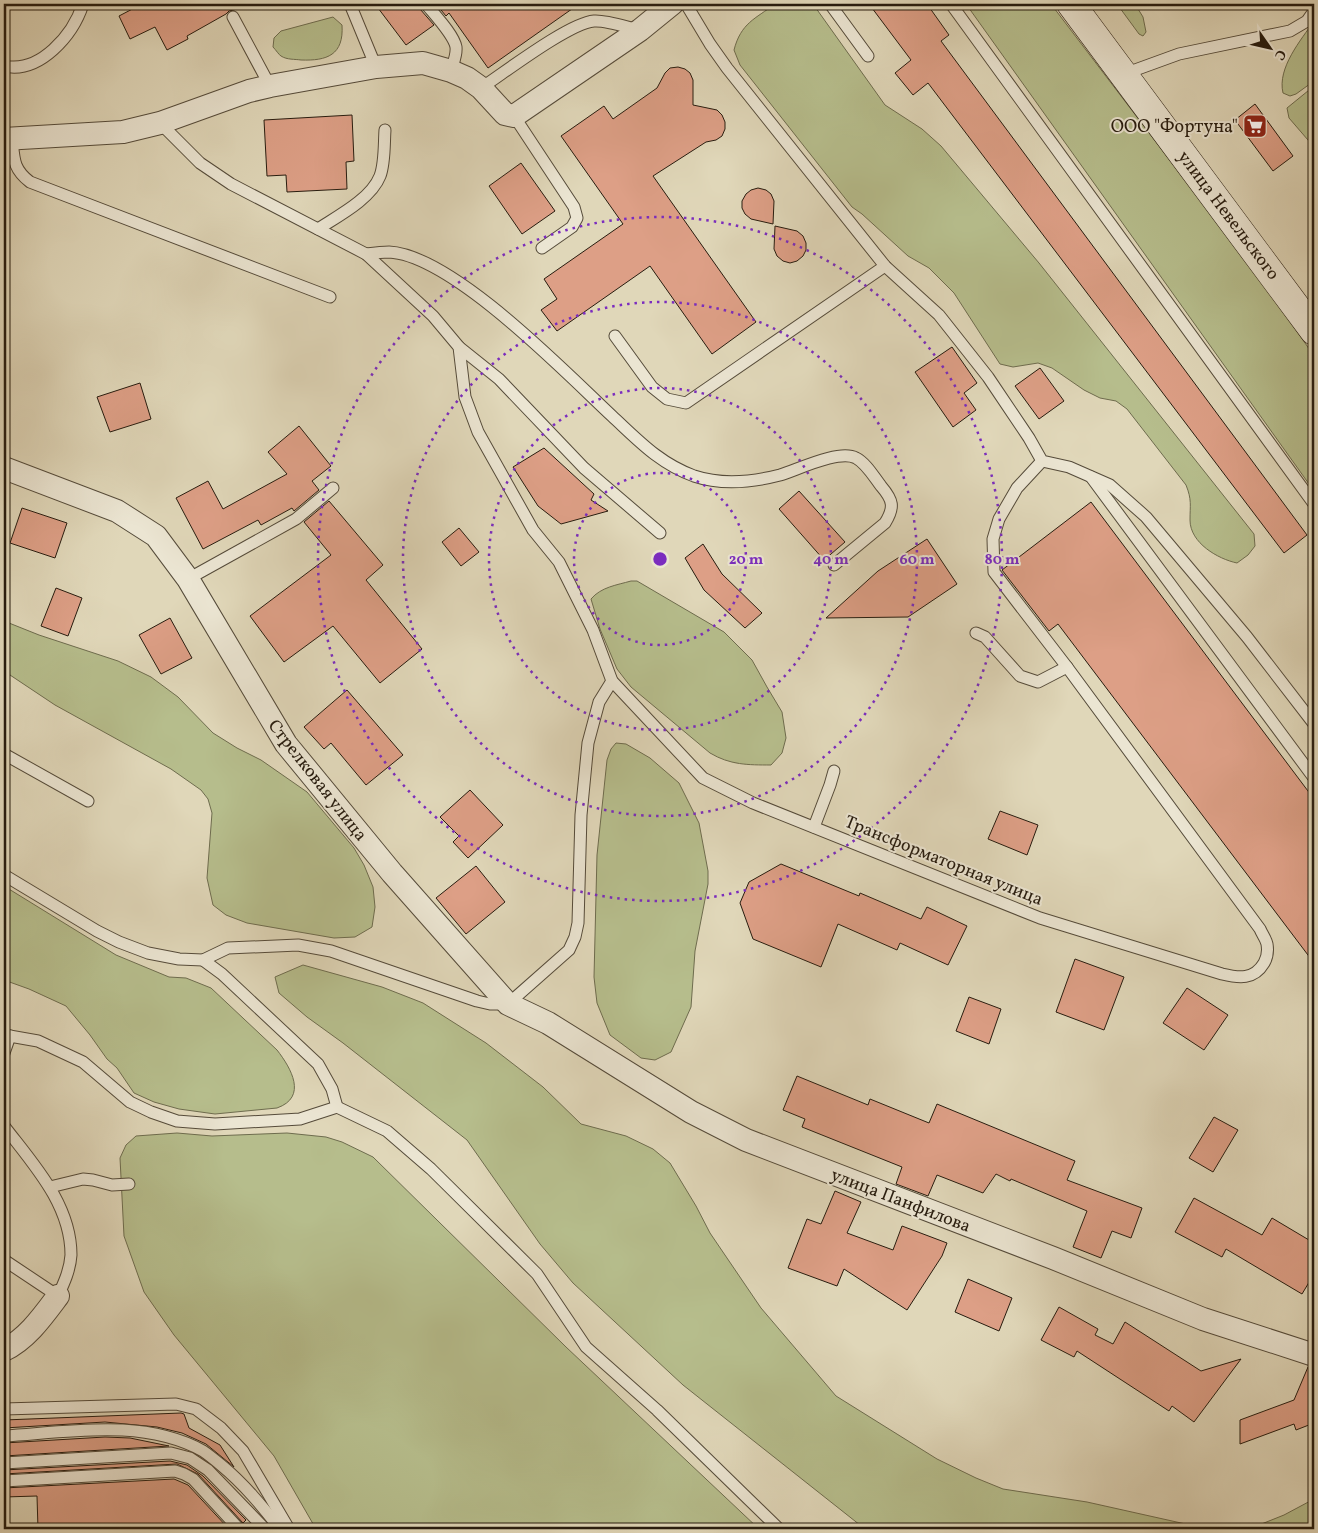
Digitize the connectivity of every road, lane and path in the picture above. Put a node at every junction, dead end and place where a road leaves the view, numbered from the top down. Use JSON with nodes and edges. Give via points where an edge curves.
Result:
{"nodes":[{"id":1,"x":83,"y":4,"type":"edge"},
{"id":2,"x":350,"y":4,"type":"edge"},
{"id":3,"x":426,"y":4,"type":"edge"},
{"id":4,"x":672,"y":4,"type":"edge"},
{"id":5,"x":686,"y":4,"type":"edge"},
{"id":6,"x":830,"y":4,"type":"edge"},
{"id":7,"x":951,"y":4,"type":"edge"},
{"id":8,"x":1071,"y":4,"type":"edge"},
{"id":9,"x":1314,"y":12,"type":"edge"},
{"id":10,"x":233,"y":17,"type":"dead end"},
{"id":11,"x":640,"y":30,"type":"junction"},
{"id":12,"x":868,"y":56,"type":"dead end"},
{"id":13,"x":4,"y":66,"type":"edge"},
{"id":14,"x":376,"y":67,"type":"junction"},
{"id":15,"x":451,"y":71,"type":"junction"},
{"id":16,"x":1123,"y":75,"type":"junction"},
{"id":17,"x":270,"y":86,"type":"junction"},
{"id":18,"x":481,"y":88,"type":"junction"},
{"id":19,"x":514,"y":116,"type":"junction"},
{"id":20,"x":160,"y":123,"type":"junction"},
{"id":21,"x":385,"y":130,"type":"dead end"},
{"id":22,"x":8,"y":139,"type":"edge"},
{"id":23,"x":318,"y":229,"type":"junction"},
{"id":24,"x":542,"y":248,"type":"dead end"},
{"id":25,"x":366,"y":254,"type":"junction"},
{"id":26,"x":886,"y":266,"type":"junction"},
{"id":27,"x":330,"y":297,"type":"dead end"},
{"id":28,"x":1314,"y":331,"type":"edge"},
{"id":29,"x":615,"y":336,"type":"dead end"},
{"id":30,"x":459,"y":347,"type":"junction"},
{"id":31,"x":1042,"y":461,"type":"junction"},
{"id":32,"x":4,"y":468,"type":"edge"},
{"id":33,"x":1090,"y":476,"type":"junction"},
{"id":34,"x":333,"y":488,"type":"dead end"},
{"id":35,"x":1314,"y":504,"type":"edge"},
{"id":36,"x":660,"y":533,"type":"dead end"},
{"id":37,"x":834,"y":564,"type":"dead end"},
{"id":38,"x":188,"y":579,"type":"junction"},
{"id":39,"x":976,"y":634,"type":"dead end"},
{"id":40,"x":1067,"y":667,"type":"junction"},
{"id":41,"x":612,"y":681,"type":"junction"},
{"id":42,"x":1314,"y":724,"type":"edge"},
{"id":43,"x":4,"y":754,"type":"edge"},
{"id":44,"x":834,"y":771,"type":"dead end"},
{"id":45,"x":1314,"y":778,"type":"edge"},
{"id":46,"x":88,"y":801,"type":"dead end"},
{"id":47,"x":814,"y":827,"type":"junction"},
{"id":48,"x":4,"y":875,"type":"edge"},
{"id":49,"x":203,"y":960,"type":"junction"},
{"id":50,"x":508,"y":1004,"type":"junction"},
{"id":51,"x":7,"y":1036,"type":"edge"},
{"id":52,"x":4,"y":1053,"type":"edge"},
{"id":53,"x":337,"y":1107,"type":"junction"},
{"id":54,"x":4,"y":1126,"type":"edge"},
{"id":55,"x":129,"y":1184,"type":"dead end"},
{"id":56,"x":50,"y":1188,"type":"junction"},
{"id":57,"x":4,"y":1260,"type":"edge"},
{"id":58,"x":58,"y":1296,"type":"junction"},
{"id":59,"x":4,"y":1350,"type":"edge"},
{"id":60,"x":1314,"y":1355,"type":"edge"},
{"id":61,"x":4,"y":1409,"type":"edge"},
{"id":62,"x":4,"y":1436,"type":"edge"},
{"id":63,"x":4,"y":1463,"type":"edge"},
{"id":64,"x":4,"y":1481,"type":"edge"},
{"id":65,"x":240,"y":1529,"type":"edge"},
{"id":66,"x":265,"y":1529,"type":"edge"},
{"id":67,"x":280,"y":1529,"type":"edge"},
{"id":68,"x":289,"y":1529,"type":"edge"},
{"id":69,"x":779,"y":1529,"type":"edge"}],
"edges":[{"from":1,"to":13,"type":"lane","via":[[68,35],[38,61],[13,68]]},
{"from":2,"to":14,"type":"lane"},
{"from":3,"to":15,"type":"lane","via":[[456,46]]},
{"from":4,"to":11,"type":"street"},
{"from":5,"to":26,"type":"lane","via":[[727,68]]},
{"from":6,"to":12,"type":"lane"},
{"from":7,"to":35,"type":"lane"},
{"from":8,"to":16,"type":"main road","name":"улица Невельского"},
{"from":9,"to":16,"type":"lane","via":[[1308,21],[1290,31],[1179,54]]},
{"from":10,"to":17,"type":"lane"},
{"from":11,"to":18,"type":"lane","via":[[595,21],[584,23]]},
{"from":11,"to":19,"type":"street"},
{"from":14,"to":15,"type":"street","via":[[423,63]]},
{"from":14,"to":17,"type":"street"},
{"from":15,"to":18,"type":"street"},
{"from":16,"to":28,"type":"main road","name":"улица Невельского","via":[[1300,305]]},
{"from":17,"to":20,"type":"street"},
{"from":18,"to":19,"type":"street","via":[[504,114]]},
{"from":19,"to":24,"type":"lane","via":[[574,206],[577,218],[572,227]]},
{"from":20,"to":22,"type":"street","via":[[123,132]]},
{"from":20,"to":23,"type":"lane","via":[[200,163],[223,179]]},
{"from":21,"to":23,"type":"lane","via":[[381,174],[377,182],[354,206]]},
{"from":22,"to":27,"type":"lane","via":[[15,165],[30,182]]},
{"from":23,"to":25,"type":"lane"},
{"from":25,"to":30,"type":"lane","via":[[433,316]]},
{"from":25,"to":37,"type":"lane","via":[[389,252],[426,263],[481,298],[657,458],[695,476],[733,483],[781,475],[833,458],[854,457],[887,492],[892,503],[890,515],[885,523]]},
{"from":26,"to":29,"type":"lane","via":[[686,404],[667,399],[652,387]]},
{"from":26,"to":31,"type":"lane","via":[[939,315],[988,377]]},
{"from":30,"to":36,"type":"lane","via":[[499,379],[584,468]]},
{"from":30,"to":41,"type":"lane","via":[[465,397],[478,432],[533,530],[559,562],[593,630]]},
{"from":31,"to":33,"type":"lane"},
{"from":31,"to":40,"type":"lane","name":"Трансформаторная улица","via":[[1017,488],[999,519],[993,540],[994,572]]},
{"from":32,"to":38,"type":"street","name":"Стрелковая улица","via":[[116,511],[156,536]]},
{"from":33,"to":42,"type":"lane","via":[[1110,485],[1146,517],[1247,637]]},
{"from":33,"to":45,"type":"lane"},
{"from":34,"to":38,"type":"lane","via":[[296,519]]},
{"from":38,"to":50,"type":"street","name":"Стрелковая улица","via":[[286,744],[392,873]]},
{"from":39,"to":40,"type":"lane","via":[[985,637],[1020,676],[1038,682]]},
{"from":40,"to":47,"type":"lane","name":"Трансформаторная улица","via":[[1260,929],[1267,943],[1267,959],[1252,976],[1231,976],[1040,918]]},
{"from":41,"to":47,"type":"lane","name":"Трансформаторная улица","via":[[703,778],[753,803]]},
{"from":41,"to":50,"type":"lane","via":[[599,702],[588,743],[575,937],[569,950]]},
{"from":43,"to":46,"type":"lane"},
{"from":44,"to":47,"type":"lane"},
{"from":48,"to":49,"type":"lane","via":[[120,942],[148,953]]},
{"from":49,"to":50,"type":"lane","via":[[228,948],[298,945],[331,951],[477,1001]]},
{"from":49,"to":53,"type":"lane","via":[[318,1064],[332,1089]]},
{"from":50,"to":60,"type":"street","name":"улица Панфилова","via":[[548,1023],[691,1112],[746,1140],[1203,1319]]},
{"from":51,"to":52,"type":"lane"},
{"from":51,"to":53,"type":"lane","via":[[38,1041],[83,1062],[130,1102],[177,1121],[215,1124],[300,1119]]},
{"from":53,"to":69,"type":"lane","via":[[387,1131],[431,1169],[537,1274],[586,1347],[657,1410]]},
{"from":54,"to":56,"type":"lane"},
{"from":55,"to":56,"type":"lane","via":[[112,1185],[83,1179]]},
{"from":56,"to":58,"type":"lane","via":[[60,1207],[70,1242],[71,1257]]},
{"from":57,"to":58,"type":"lane"},
{"from":58,"to":59,"type":"street","via":[[16,1345]]},
{"from":61,"to":68,"type":"lane","via":[[176,1404],[196,1409],[243,1451]]},
{"from":62,"to":67,"type":"lane","via":[[99,1430],[169,1436],[204,1452],[232,1474]]},
{"from":63,"to":66,"type":"lane","via":[[171,1453],[190,1458],[208,1470]]},
{"from":64,"to":65,"type":"lane","via":[[175,1471],[193,1479]]}]}
